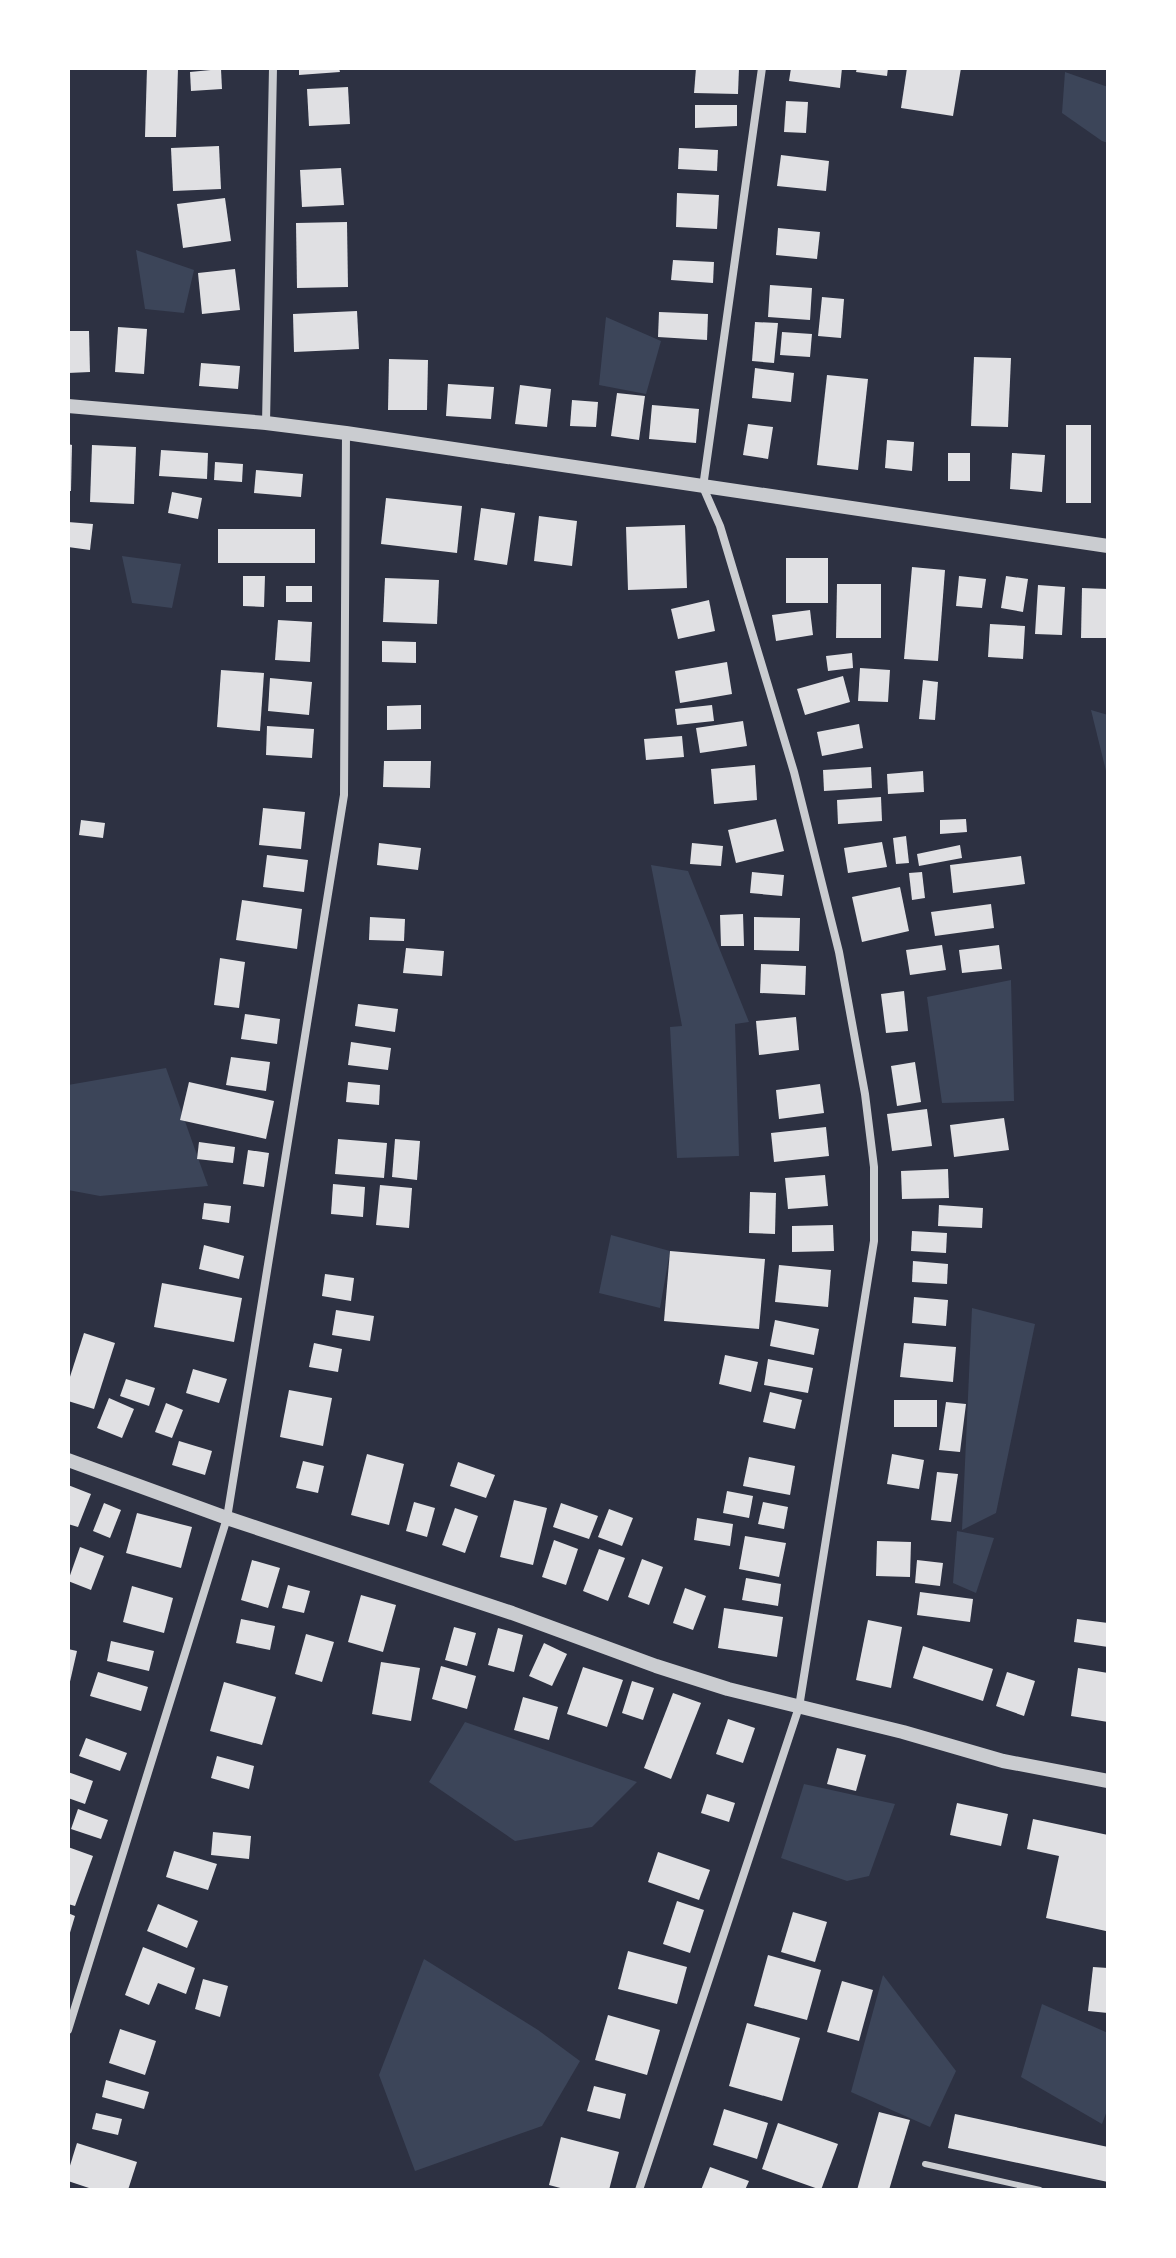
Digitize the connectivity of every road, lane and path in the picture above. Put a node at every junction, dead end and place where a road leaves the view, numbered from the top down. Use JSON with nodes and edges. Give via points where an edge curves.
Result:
{"nodes":[{"id":1,"x":273,"y":68,"type":"edge"},
{"id":2,"x":762,"y":68,"type":"edge"},
{"id":3,"x":68,"y":406,"type":"edge"},
{"id":4,"x":266,"y":423,"type":"junction"},
{"id":5,"x":346,"y":433,"type":"junction"},
{"id":6,"x":703,"y":487,"type":"junction"},
{"id":7,"x":1108,"y":546,"type":"edge"},
{"id":8,"x":68,"y":1460,"type":"edge"},
{"id":9,"x":227,"y":1518,"type":"junction"},
{"id":10,"x":799,"y":1707,"type":"junction"},
{"id":11,"x":1108,"y":1781,"type":"edge"},
{"id":12,"x":68,"y":2030,"type":"edge"},
{"id":13,"x":925,"y":2164,"type":"dead end"},
{"id":14,"x":639,"y":2190,"type":"edge"},
{"id":15,"x":1040,"y":2190,"type":"edge"}],
"edges":[{"from":1,"to":4,"type":"street"},
{"from":2,"to":6,"type":"street"},
{"from":3,"to":4,"type":"street"},
{"from":4,"to":5,"type":"street"},
{"from":5,"to":6,"type":"street"},
{"from":5,"to":9,"type":"street","via":[[344,795]]},
{"from":6,"to":7,"type":"street"},
{"from":6,"to":10,"type":"street","via":[[720,526],[794,772],[839,952],[874,1167],[874,1241]]},
{"from":8,"to":9,"type":"street"},
{"from":9,"to":10,"type":"street","via":[[656,1666]]},
{"from":9,"to":12,"type":"street"},
{"from":10,"to":11,"type":"street","via":[[1003,1761]]},
{"from":10,"to":14,"type":"street"},
{"from":13,"to":15,"type":"lane"}]}
